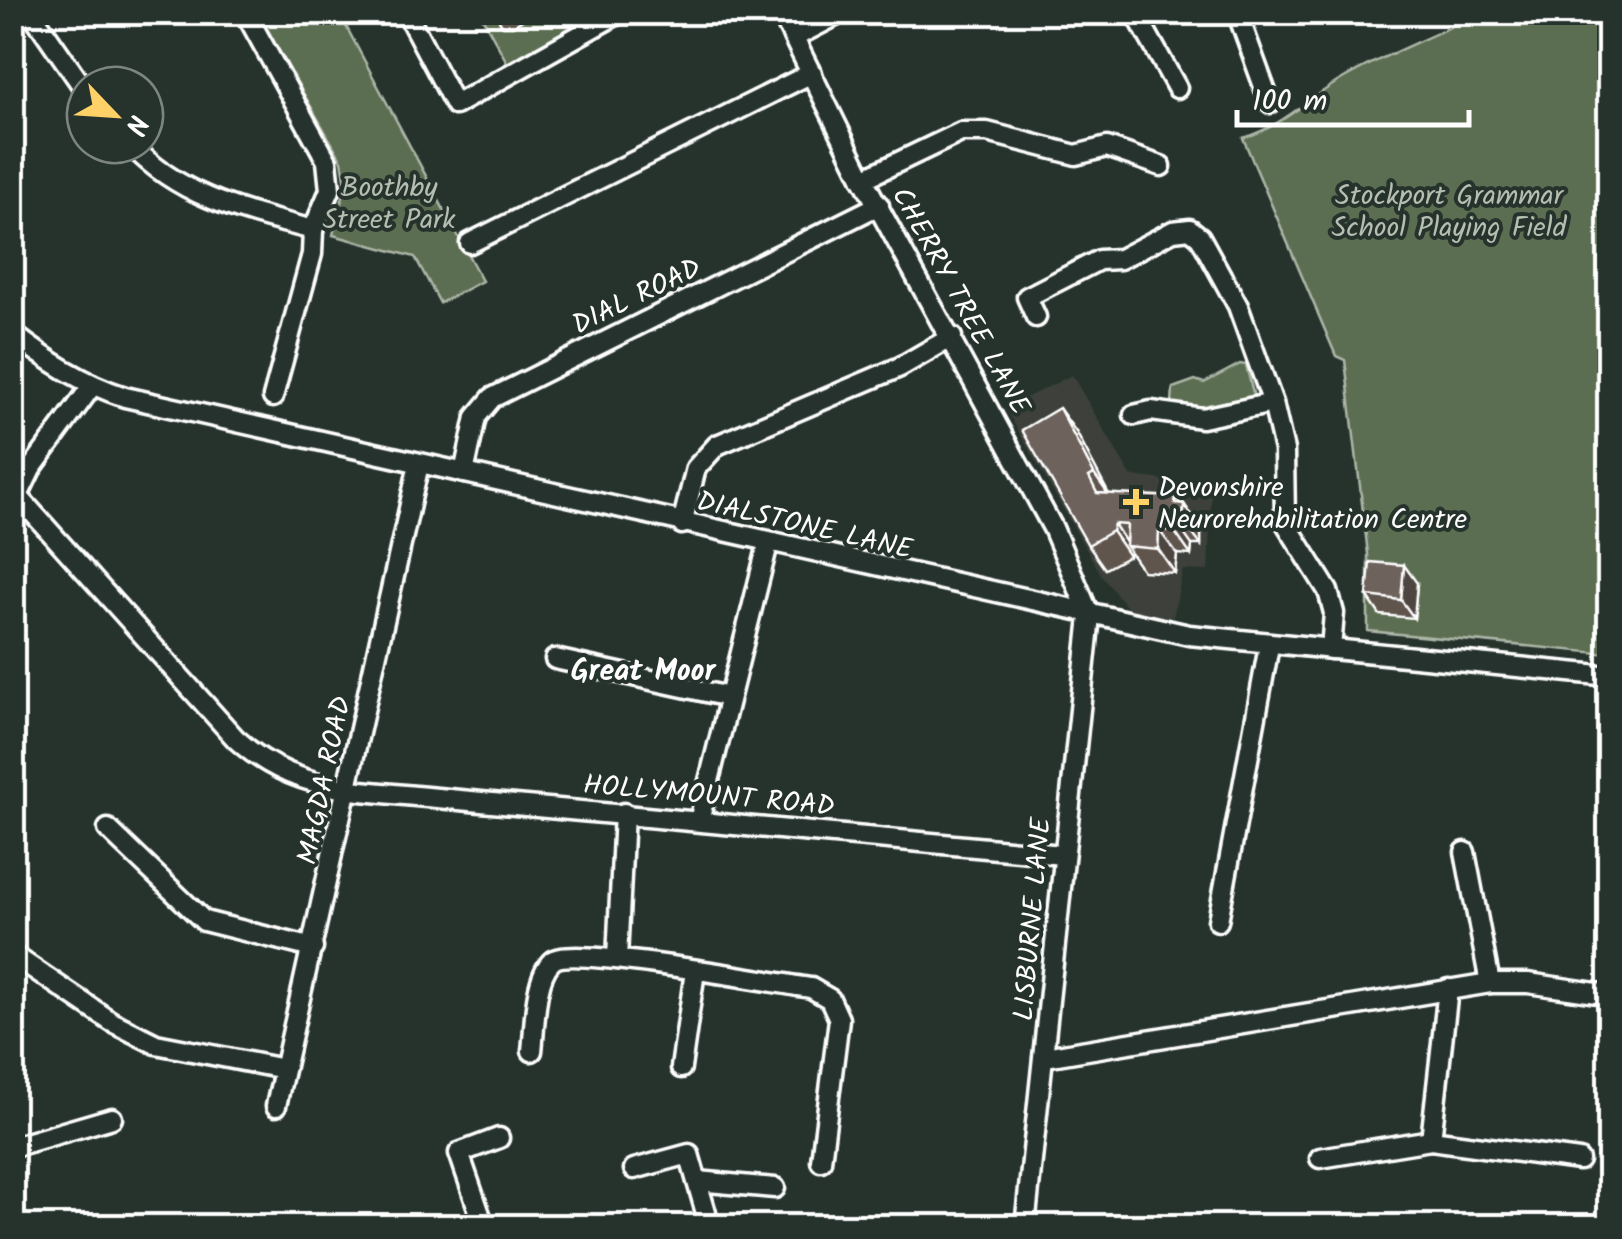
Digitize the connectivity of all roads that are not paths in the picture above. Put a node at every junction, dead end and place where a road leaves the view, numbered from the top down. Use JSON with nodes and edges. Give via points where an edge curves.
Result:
{"nodes":[{"id":1,"x":32,"y":12,"type":"edge"},
{"id":2,"x":245,"y":12,"type":"edge"},
{"id":3,"x":406,"y":12,"type":"edge"},
{"id":4,"x":621,"y":12,"type":"edge"},
{"id":5,"x":781,"y":12,"type":"edge"},
{"id":6,"x":842,"y":12,"type":"edge"},
{"id":7,"x":1135,"y":12,"type":"edge"},
{"id":8,"x":1238,"y":12,"type":"edge"},
{"id":9,"x":794,"y":37,"type":"junction"},
{"id":10,"x":68,"y":65,"type":"edge"},
{"id":11,"x":812,"y":74,"type":"junction"},
{"id":12,"x":1177,"y":88,"type":"dead end"},
{"id":13,"x":1270,"y":92,"type":"dead end"},
{"id":14,"x":155,"y":165,"type":"edge"},
{"id":15,"x":1161,"y":166,"type":"dead end"},
{"id":16,"x":864,"y":178,"type":"junction"},
{"id":17,"x":879,"y":206,"type":"junction"},
{"id":18,"x":314,"y":230,"type":"junction"},
{"id":19,"x":470,"y":243,"type":"dead end"},
{"id":20,"x":1036,"y":316,"type":"dead end"},
{"id":21,"x":12,"y":334,"type":"edge"},
{"id":22,"x":952,"y":337,"type":"junction"},
{"id":23,"x":92,"y":386,"type":"junction"},
{"id":24,"x":273,"y":397,"type":"dead end"},
{"id":25,"x":1273,"y":403,"type":"junction"},
{"id":26,"x":1134,"y":415,"type":"dead end"},
{"id":27,"x":419,"y":464,"type":"junction"},
{"id":28,"x":464,"y":473,"type":"junction"},
{"id":29,"x":15,"y":501,"type":"edge"},
{"id":30,"x":682,"y":524,"type":"junction"},
{"id":31,"x":768,"y":544,"type":"junction"},
{"id":32,"x":1090,"y":616,"type":"junction"},
{"id":33,"x":1269,"y":646,"type":"junction"},
{"id":34,"x":1331,"y":650,"type":"junction"},
{"id":35,"x":554,"y":659,"type":"dead end"},
{"id":36,"x":1610,"y":676,"type":"edge"},
{"id":37,"x":729,"y":697,"type":"junction"},
{"id":38,"x":350,"y":790,"type":"junction"},
{"id":39,"x":624,"y":813,"type":"junction"},
{"id":40,"x":699,"y":821,"type":"junction"},
{"id":41,"x":108,"y":828,"type":"dead end"},
{"id":42,"x":1466,"y":852,"type":"dead end"},
{"id":43,"x":1063,"y":855,"type":"junction"},
{"id":44,"x":1218,"y":921,"type":"dead end"},
{"id":45,"x":313,"y":948,"type":"junction"},
{"id":46,"x":12,"y":954,"type":"edge"},
{"id":47,"x":617,"y":959,"type":"junction"},
{"id":48,"x":695,"y":971,"type":"junction"},
{"id":49,"x":1490,"y":983,"type":"junction"},
{"id":50,"x":1448,"y":989,"type":"junction"},
{"id":51,"x":1610,"y":995,"type":"edge"},
{"id":52,"x":531,"y":1051,"type":"dead end"},
{"id":53,"x":1046,"y":1058,"type":"junction"},
{"id":54,"x":681,"y":1068,"type":"dead end"},
{"id":55,"x":284,"y":1069,"type":"junction"},
{"id":56,"x":276,"y":1106,"type":"dead end"},
{"id":57,"x":112,"y":1118,"type":"dead end"},
{"id":58,"x":499,"y":1138,"type":"dead end"},
{"id":59,"x":1431,"y":1140,"type":"junction"},
{"id":60,"x":12,"y":1147,"type":"edge"},
{"id":61,"x":1320,"y":1158,"type":"dead end"},
{"id":62,"x":1579,"y":1160,"type":"dead end"},
{"id":63,"x":821,"y":1161,"type":"dead end"},
{"id":64,"x":634,"y":1170,"type":"dead end"},
{"id":65,"x":697,"y":1181,"type":"junction"},
{"id":66,"x":775,"y":1188,"type":"dead end"},
{"id":67,"x":484,"y":1226,"type":"edge"},
{"id":68,"x":705,"y":1226,"type":"edge"},
{"id":69,"x":1025,"y":1226,"type":"edge"}],
"edges":[{"from":1,"to":10,"type":"street"},
{"from":2,"to":18,"type":"street","via":[[327,161],[330,190]]},
{"from":3,"to":4,"type":"street","via":[[455,104]]},
{"from":5,"to":9,"type":"street","name":"CHERRY TREE LANE"},
{"from":6,"to":9,"type":"street"},
{"from":7,"to":12,"type":"street"},
{"from":8,"to":13,"type":"street"},
{"from":9,"to":11,"type":"street","name":"CHERRY TREE LANE"},
{"from":11,"to":16,"type":"street","name":"CHERRY TREE LANE"},
{"from":11,"to":19,"type":"street"},
{"from":14,"to":18,"type":"street","via":[[229,208]]},
{"from":15,"to":16,"type":"street","via":[[1107,148],[1076,155],[987,132],[961,132]]},
{"from":16,"to":17,"type":"street","name":"CHERRY TREE LANE"},
{"from":17,"to":22,"type":"street","name":"CHERRY TREE LANE"},
{"from":17,"to":28,"type":"street","name":"DIAL ROAD","via":[[492,398],[476,417]]},
{"from":18,"to":24,"type":"street"},
{"from":20,"to":25,"type":"street","via":[[1027,298],[1098,260],[1120,258],[1190,229],[1238,306]]},
{"from":21,"to":23,"type":"street","name":"DIALSTONE LANE"},
{"from":22,"to":30,"type":"street","via":[[900,368],[717,445],[696,468]]},
{"from":22,"to":32,"type":"street","name":"CHERRY TREE LANE","via":[[1054,528]]},
{"from":23,"to":27,"type":"street","name":"DIALSTONE LANE"},
{"from":23,"to":29,"type":"street"},
{"from":25,"to":26,"type":"street","via":[[1202,418]]},
{"from":25,"to":34,"type":"street","via":[[1284,450],[1285,522],[1328,592]]},
{"from":27,"to":28,"type":"street","name":"DIALSTONE LANE"},
{"from":27,"to":38,"type":"street","name":"MAGDA ROAD"},
{"from":28,"to":30,"type":"street","name":"DIALSTONE LANE"},
{"from":29,"to":38,"type":"street","name":"HOLLYMOUNT ROAD","via":[[258,759],[316,784]]},
{"from":30,"to":31,"type":"street","name":"DIALSTONE LANE"},
{"from":31,"to":32,"type":"street","name":"DIALSTONE LANE"},
{"from":31,"to":37,"type":"street"},
{"from":32,"to":33,"type":"street","name":"DIALSTONE LANE"},
{"from":32,"to":43,"type":"street","name":"LISBURNE LANE"},
{"from":33,"to":34,"type":"street","name":"DIALSTONE LANE"},
{"from":33,"to":44,"type":"street"},
{"from":34,"to":36,"type":"street","name":"DIALSTONE LANE"},
{"from":35,"to":37,"type":"street"},
{"from":37,"to":40,"type":"street"},
{"from":38,"to":39,"type":"street","name":"HOLLYMOUNT ROAD"},
{"from":38,"to":45,"type":"street","name":"MAGDA ROAD"},
{"from":39,"to":40,"type":"street","name":"HOLLYMOUNT ROAD"},
{"from":39,"to":47,"type":"street"},
{"from":40,"to":43,"type":"street","name":"HOLLYMOUNT ROAD"},
{"from":41,"to":45,"type":"street","via":[[204,922]]},
{"from":42,"to":49,"type":"street"},
{"from":43,"to":53,"type":"street","name":"LISBURNE LANE"},
{"from":45,"to":55,"type":"street","name":"MAGDA ROAD"},
{"from":46,"to":55,"type":"street","via":[[156,1044]]},
{"from":47,"to":48,"type":"street"},
{"from":47,"to":52,"type":"street","via":[[572,954],[552,961]]},
{"from":48,"to":54,"type":"street"},
{"from":48,"to":63,"type":"street","via":[[811,988],[830,999],[839,1020],[829,1138]]},
{"from":49,"to":50,"type":"street"},
{"from":49,"to":51,"type":"street"},
{"from":50,"to":53,"type":"street"},
{"from":50,"to":59,"type":"street"},
{"from":53,"to":69,"type":"street","name":"LISBURNE LANE"},
{"from":55,"to":56,"type":"street","name":"MAGDA ROAD"},
{"from":57,"to":60,"type":"street"},
{"from":58,"to":67,"type":"street","via":[[459,1153]]},
{"from":59,"to":61,"type":"street"},
{"from":59,"to":62,"type":"street"},
{"from":64,"to":65,"type":"street","via":[[689,1154]]},
{"from":65,"to":66,"type":"street"},
{"from":65,"to":68,"type":"street"}]}
